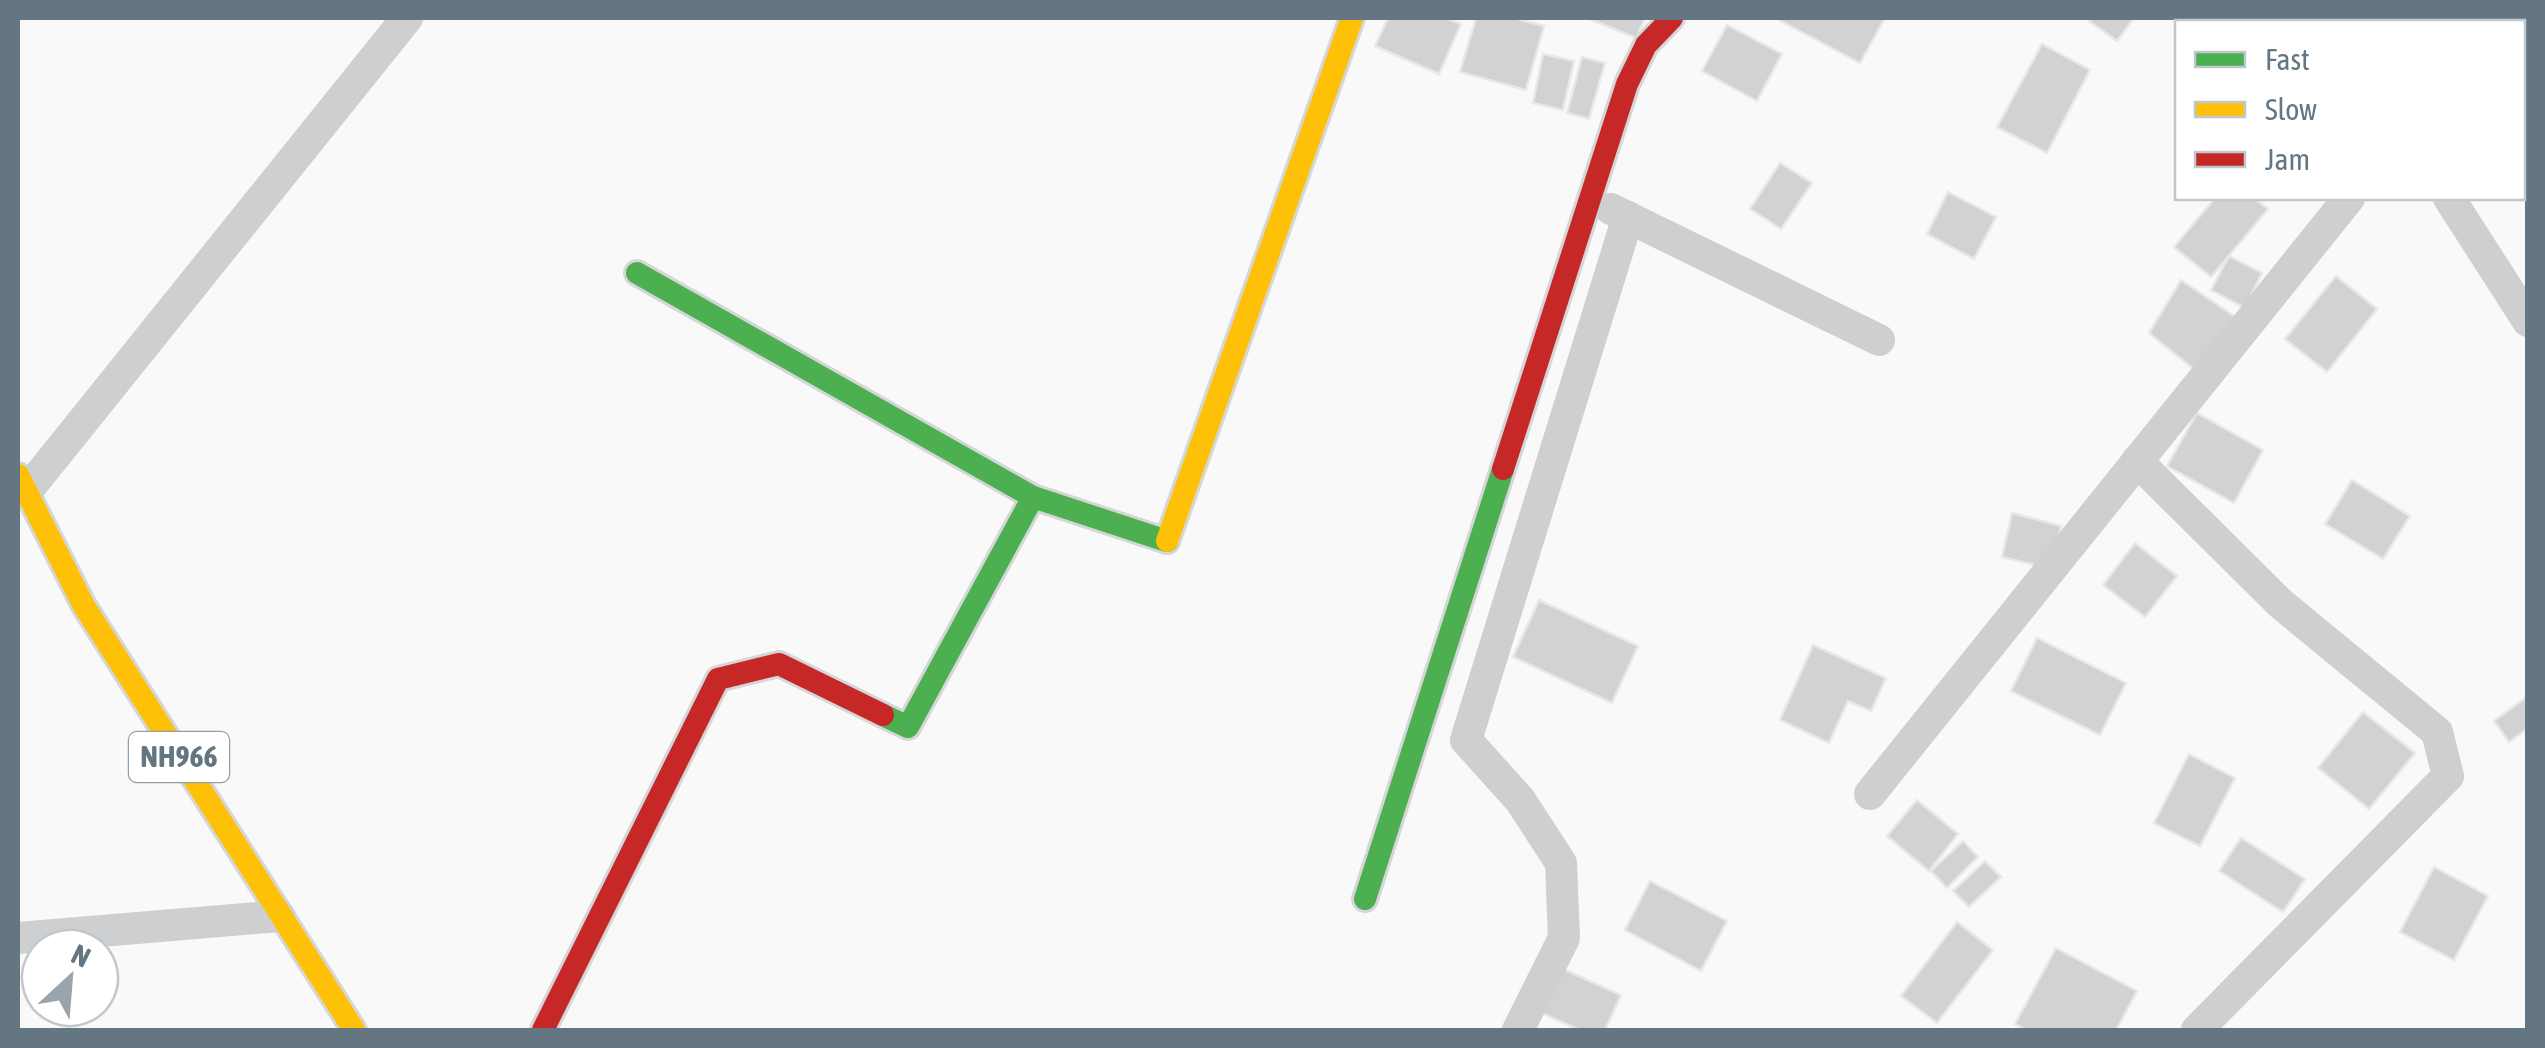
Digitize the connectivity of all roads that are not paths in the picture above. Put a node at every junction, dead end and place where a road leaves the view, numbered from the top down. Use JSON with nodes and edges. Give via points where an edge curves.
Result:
{"nodes":[{"id":1,"x":407,"y":18,"type":"edge"},
{"id":2,"x":1352,"y":18,"type":"edge"},
{"id":3,"x":1672,"y":18,"type":"edge"},
{"id":4,"x":1589,"y":198,"type":"junction"},
{"id":5,"x":2346,"y":200,"type":"edge"},
{"id":6,"x":2450,"y":200,"type":"edge"},
{"id":7,"x":1628,"y":217,"type":"junction"},
{"id":8,"x":638,"y":273,"type":"dead end"},
{"id":9,"x":2528,"y":321,"type":"edge"},
{"id":10,"x":1879,"y":340,"type":"dead end"},
{"id":11,"x":2137,"y":462,"type":"junction"},
{"id":12,"x":22,"y":483,"type":"edge"},
{"id":13,"x":1033,"y":497,"type":"junction"},
{"id":14,"x":1870,"y":794,"type":"dead end"},
{"id":15,"x":1365,"y":899,"type":"dead end"},
{"id":16,"x":279,"y":916,"type":"junction"},
{"id":17,"x":19,"y":940,"type":"edge"},
{"id":18,"x":354,"y":1030,"type":"edge"},
{"id":19,"x":544,"y":1030,"type":"edge"},
{"id":20,"x":1518,"y":1030,"type":"edge"},
{"id":21,"x":2197,"y":1030,"type":"edge"}],
"edges":[{"from":1,"to":12,"type":"street"},
{"from":2,"to":13,"type":"main road","via":[[1166,544]]},
{"from":3,"to":4,"type":"main road","via":[[1646,45],[1627,84]]},
{"from":4,"to":7,"type":"street"},
{"from":4,"to":15,"type":"main road"},
{"from":5,"to":11,"type":"street"},
{"from":6,"to":9,"type":"street"},
{"from":7,"to":10,"type":"street"},
{"from":7,"to":20,"type":"street","via":[[1466,740],[1520,800],[1561,863],[1564,938]]},
{"from":8,"to":13,"type":"main road"},
{"from":11,"to":14,"type":"street"},
{"from":11,"to":21,"type":"street","via":[[2280,603],[2437,732],[2448,776]]},
{"from":12,"to":16,"type":"main road","number":"NH966","via":[[84,606]]},
{"from":13,"to":19,"type":"main road","via":[[908,727],[780,664],[718,679]]},
{"from":16,"to":17,"type":"street"},
{"from":16,"to":18,"type":"main road","number":"NH966"}]}
